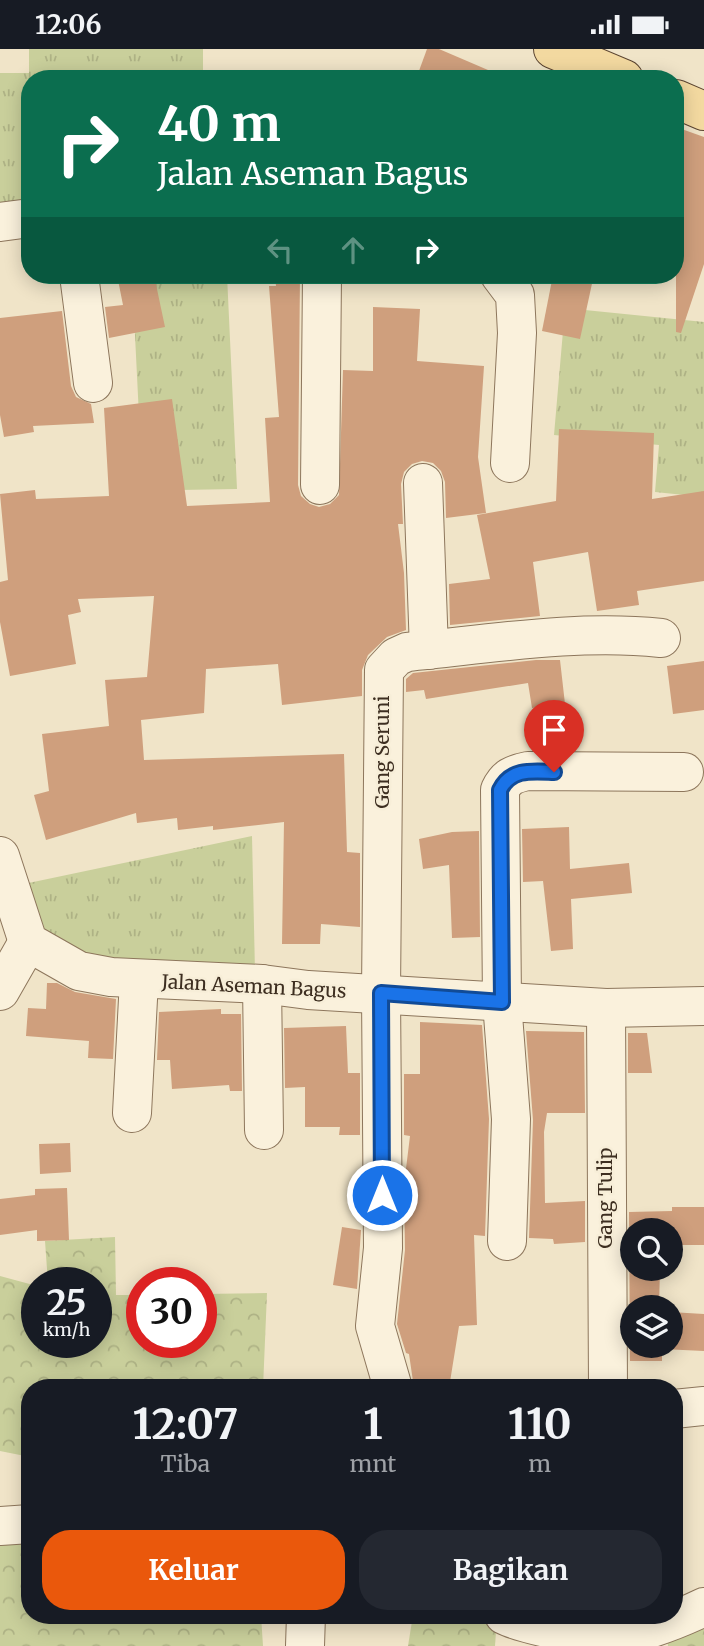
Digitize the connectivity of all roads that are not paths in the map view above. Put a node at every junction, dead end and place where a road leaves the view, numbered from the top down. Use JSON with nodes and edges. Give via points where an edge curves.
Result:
{"nodes":[{"id":1,"x":566,"y":52,"type":"edge"},
{"id":2,"x":605,"y":70,"type":"edge"},
{"id":3,"x":684,"y":102,"type":"edge"},
{"id":4,"x":704,"y":111,"type":"edge"},
{"id":5,"x":21,"y":219,"type":"edge"},
{"id":6,"x":0,"y":222,"type":"edge"},
{"id":7,"x":80,"y":284,"type":"edge"},
{"id":8,"x":322,"y":284,"type":"edge"},
{"id":9,"x":507,"y":284,"type":"edge"},
{"id":10,"x":93,"y":383,"type":"dead end"},
{"id":11,"x":510,"y":463,"type":"dead end"},
{"id":12,"x":423,"y":483,"type":"dead end"},
{"id":13,"x":320,"y":485,"type":"dead end"},
{"id":14,"x":662,"y":638,"type":"dead end"},
{"id":15,"x":429,"y":650,"type":"junction"},
{"id":16,"x":684,"y":772,"type":"dead end"},
{"id":17,"x":0,"y":856,"type":"edge"},
{"id":18,"x":28,"y":942,"type":"junction"},
{"id":19,"x":139,"y":980,"type":"junction"},
{"id":20,"x":262,"y":984,"type":"junction"},
{"id":21,"x":0,"y":991,"type":"edge"},
{"id":22,"x":381,"y":993,"type":"junction"},
{"id":23,"x":502,"y":1002,"type":"junction"},
{"id":24,"x":704,"y":1006,"type":"edge"},
{"id":25,"x":606,"y":1008,"type":"junction"},
{"id":26,"x":132,"y":1113,"type":"dead end"},
{"id":27,"x":264,"y":1130,"type":"dead end"},
{"id":28,"x":507,"y":1241,"type":"dead end"},
{"id":29,"x":390,"y":1379,"type":"edge"},
{"id":30,"x":608,"y":1379,"type":"edge"},
{"id":31,"x":704,"y":1406,"type":"edge"},
{"id":32,"x":683,"y":1408,"type":"edge"},
{"id":33,"x":21,"y":1525,"type":"edge"},
{"id":34,"x":0,"y":1526,"type":"edge"},
{"id":35,"x":704,"y":1607,"type":"edge"},
{"id":36,"x":683,"y":1616,"type":"edge"},
{"id":37,"x":306,"y":1624,"type":"edge"},
{"id":38,"x":555,"y":1624,"type":"edge"},
{"id":39,"x":631,"y":1624,"type":"edge"},
{"id":40,"x":611,"y":1627,"type":"edge"},
{"id":41,"x":305,"y":1646,"type":"edge"}],
"edges":[{"from":1,"to":2,"type":"main road"},
{"from":3,"to":4,"type":"main road"},
{"from":5,"to":6,"type":"street"},
{"from":7,"to":10,"type":"street"},
{"from":8,"to":13,"type":"street"},
{"from":9,"to":11,"type":"street","via":[[515,295],[517,333]]},
{"from":12,"to":15,"type":"street"},
{"from":14,"to":15,"type":"street","name":"Gang Seruni","via":[[627,635]]},
{"from":15,"to":22,"type":"street","name":"Gang Seruni","via":[[396,657],[384,670],[382,682]]},
{"from":16,"to":23,"type":"street","via":[[528,771],[504,781],[498,800]]},
{"from":17,"to":18,"type":"street"},
{"from":18,"to":19,"type":"street","name":"Jalan Aseman Bagus","via":[[79,971]]},
{"from":18,"to":21,"type":"street"},
{"from":19,"to":20,"type":"street","name":"Jalan Aseman Bagus"},
{"from":19,"to":26,"type":"street"},
{"from":20,"to":22,"type":"street","name":"Jalan Aseman Bagus"},
{"from":20,"to":27,"type":"street"},
{"from":22,"to":23,"type":"street","name":"Jalan Aseman Bagus"},
{"from":22,"to":29,"type":"street","name":"Gang Seruni","via":[[383,1248],[375,1326]]},
{"from":23,"to":25,"type":"street","name":"Jalan Aseman Bagus"},
{"from":23,"to":28,"type":"street","via":[[512,1119]]},
{"from":24,"to":25,"type":"street","name":"Jalan Aseman Bagus"},
{"from":25,"to":30,"type":"street","name":"Gang Tulip"},
{"from":31,"to":32,"type":"street"},
{"from":33,"to":34,"type":"street"},
{"from":35,"to":36,"type":"street"},
{"from":37,"to":41,"type":"street"},
{"from":38,"to":40,"type":"street"},
{"from":39,"to":40,"type":"street"}]}
